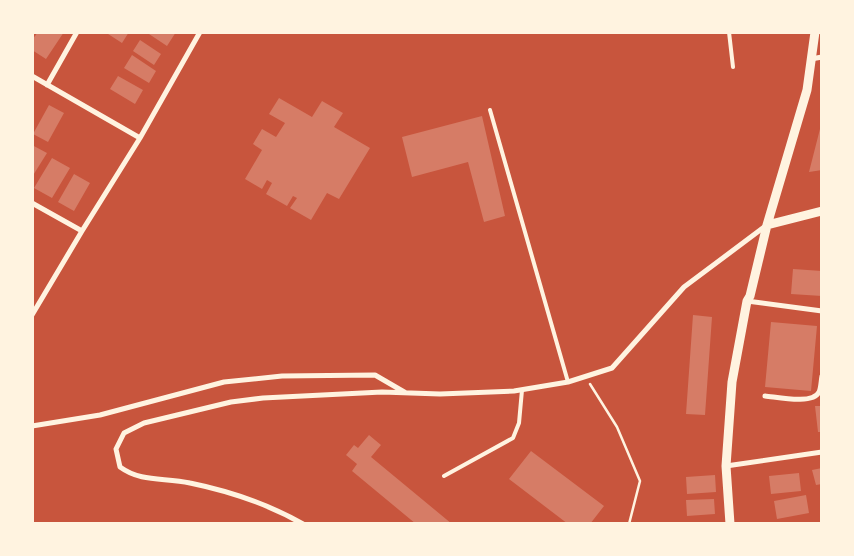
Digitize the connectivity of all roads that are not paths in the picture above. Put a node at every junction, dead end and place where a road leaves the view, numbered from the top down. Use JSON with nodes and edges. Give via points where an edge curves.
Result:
{"nodes":[{"id":1,"x":77,"y":32,"type":"edge"},
{"id":2,"x":200,"y":32,"type":"edge"},
{"id":3,"x":730,"y":32,"type":"edge"},
{"id":4,"x":815,"y":32,"type":"edge"},
{"id":5,"x":822,"y":57,"type":"edge"},
{"id":6,"x":811,"y":59,"type":"junction"},
{"id":7,"x":733,"y":67,"type":"dead end"},
{"id":8,"x":32,"y":76,"type":"edge"},
{"id":9,"x":47,"y":85,"type":"junction"},
{"id":10,"x":490,"y":110,"type":"dead end"},
{"id":11,"x":140,"y":138,"type":"junction"},
{"id":12,"x":32,"y":203,"type":"edge"},
{"id":13,"x":822,"y":211,"type":"edge"},
{"id":14,"x":767,"y":225,"type":"junction"},
{"id":15,"x":82,"y":231,"type":"junction"},
{"id":16,"x":747,"y":301,"type":"junction"},
{"id":17,"x":822,"y":311,"type":"edge"},
{"id":18,"x":32,"y":315,"type":"edge"},
{"id":19,"x":822,"y":376,"type":"edge"},
{"id":20,"x":568,"y":382,"type":"junction"},
{"id":21,"x":522,"y":390,"type":"junction"},
{"id":22,"x":408,"y":394,"type":"junction"},
{"id":23,"x":765,"y":396,"type":"dead end"},
{"id":24,"x":32,"y":426,"type":"edge"},
{"id":25,"x":822,"y":452,"type":"edge"},
{"id":26,"x":726,"y":466,"type":"junction"},
{"id":27,"x":444,"y":476,"type":"dead end"},
{"id":28,"x":303,"y":524,"type":"edge"},
{"id":29,"x":730,"y":524,"type":"edge"}],
"edges":[{"from":1,"to":9,"type":"street"},
{"from":2,"to":11,"type":"street"},
{"from":3,"to":7,"type":"lane"},
{"from":4,"to":6,"type":"street"},
{"from":5,"to":6,"type":"street"},
{"from":6,"to":14,"type":"street","via":[[807,90]]},
{"from":8,"to":9,"type":"street"},
{"from":9,"to":11,"type":"street"},
{"from":10,"to":20,"type":"lane"},
{"from":11,"to":15,"type":"street"},
{"from":12,"to":15,"type":"street"},
{"from":13,"to":14,"type":"street"},
{"from":14,"to":16,"type":"street"},
{"from":14,"to":20,"type":"street","via":[[684,287],[612,368]]},
{"from":15,"to":18,"type":"street"},
{"from":16,"to":17,"type":"street"},
{"from":16,"to":26,"type":"street","via":[[732,382]]},
{"from":19,"to":23,"type":"street","via":[[820,392],[807,400]]},
{"from":20,"to":21,"type":"street"},
{"from":21,"to":22,"type":"street"},
{"from":21,"to":27,"type":"lane","via":[[519,423],[513,438]]},
{"from":22,"to":24,"type":"street","via":[[375,374],[282,376],[224,382],[100,415]]},
{"from":22,"to":28,"type":"street","via":[[382,392],[231,402],[144,423],[124,433],[116,449],[120,466],[130,474],[188,482],[226,492],[282,512]]},
{"from":25,"to":26,"type":"street"},
{"from":26,"to":29,"type":"street"}]}
